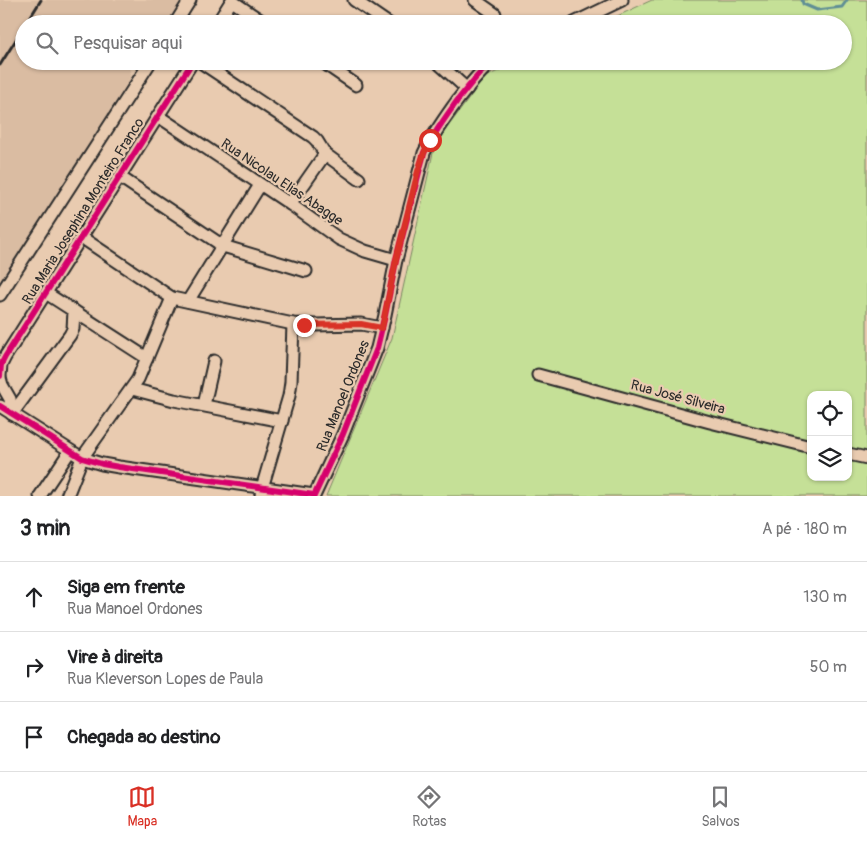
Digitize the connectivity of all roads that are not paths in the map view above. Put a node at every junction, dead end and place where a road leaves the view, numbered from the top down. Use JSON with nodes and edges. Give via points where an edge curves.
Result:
{"nodes":[{"id":1,"x":190,"y":0,"type":"edge"},
{"id":2,"x":232,"y":0,"type":"edge"},
{"id":3,"x":354,"y":0,"type":"edge"},
{"id":4,"x":475,"y":0,"type":"edge"},
{"id":5,"x":622,"y":0,"type":"edge"},
{"id":6,"x":181,"y":15,"type":"edge"},
{"id":7,"x":223,"y":15,"type":"edge"},
{"id":8,"x":253,"y":15,"type":"edge"},
{"id":9,"x":376,"y":15,"type":"edge"},
{"id":10,"x":496,"y":15,"type":"edge"},
{"id":11,"x":591,"y":15,"type":"edge"},
{"id":12,"x":146,"y":70,"type":"edge"},
{"id":13,"x":187,"y":70,"type":"edge"},
{"id":14,"x":213,"y":70,"type":"edge"},
{"id":15,"x":334,"y":70,"type":"edge"},
{"id":16,"x":446,"y":70,"type":"edge"},
{"id":17,"x":482,"y":70,"type":"edge"},
{"id":18,"x":356,"y":85,"type":"dead end"},
{"id":19,"x":467,"y":89,"type":"junction"},
{"id":20,"x":158,"y":116,"type":"junction"},
{"id":21,"x":325,"y":154,"type":"junction"},
{"id":22,"x":120,"y":177,"type":"junction"},
{"id":23,"x":359,"y":179,"type":"dead end"},
{"id":24,"x":260,"y":185,"type":"junction"},
{"id":25,"x":290,"y":204,"type":"junction"},
{"id":26,"x":81,"y":238,"type":"junction"},
{"id":27,"x":223,"y":246,"type":"junction"},
{"id":28,"x":396,"y":260,"type":"junction"},
{"id":29,"x":306,"y":271,"type":"dead end"},
{"id":30,"x":46,"y":293,"type":"junction"},
{"id":31,"x":0,"y":295,"type":"edge"},
{"id":32,"x":172,"y":298,"type":"junction"},
{"id":33,"x":188,"y":301,"type":"junction"},
{"id":34,"x":74,"y":311,"type":"junction"},
{"id":35,"x":293,"y":324,"type":"junction"},
{"id":36,"x":382,"y":328,"type":"junction"},
{"id":37,"x":147,"y":358,"type":"junction"},
{"id":38,"x":214,"y":361,"type":"dead end"},
{"id":39,"x":538,"y":374,"type":"dead end"},
{"id":40,"x":0,"y":377,"type":"edge"},
{"id":41,"x":132,"y":389,"type":"junction"},
{"id":42,"x":204,"y":405,"type":"junction"},
{"id":43,"x":0,"y":406,"type":"edge"},
{"id":44,"x":12,"y":414,"type":"junction"},
{"id":45,"x":282,"y":421,"type":"junction"},
{"id":46,"x":807,"y":446,"type":"edge"},
{"id":47,"x":70,"y":451,"type":"junction"},
{"id":48,"x":852,"y":455,"type":"edge"},
{"id":49,"x":82,"y":458,"type":"junction"},
{"id":50,"x":867,"y":458,"type":"edge"},
{"id":51,"x":261,"y":492,"type":"edge"},
{"id":52,"x":314,"y":495,"type":"edge"},
{"id":53,"x":40,"y":496,"type":"edge"},
{"id":54,"x":67,"y":496,"type":"edge"}],
"edges":[{"from":1,"to":6,"type":"street"},
{"from":2,"to":7,"type":"street"},
{"from":2,"to":8,"type":"street"},
{"from":3,"to":9,"type":"street"},
{"from":4,"to":10,"type":"street"},
{"from":5,"to":11,"type":"street"},
{"from":12,"to":31,"type":"street"},
{"from":13,"to":20,"type":"street","name":"Rua Maria Josephina Monteiro Franco"},
{"from":14,"to":21,"type":"street","via":[[313,137]]},
{"from":15,"to":18,"type":"street"},
{"from":16,"to":19,"type":"street"},
{"from":17,"to":19,"type":"street","name":"Rua Manoel Ordones"},
{"from":19,"to":28,"type":"street","name":"Rua Manoel Ordones","via":[[437,129],[424,153]]},
{"from":20,"to":22,"type":"street","name":"Rua Maria Josephina Monteiro Franco"},
{"from":20,"to":24,"type":"street","name":"Rua Nicolau Elias Abagge"},
{"from":21,"to":23,"type":"street"},
{"from":21,"to":25,"type":"street"},
{"from":22,"to":26,"type":"street","name":"Rua Maria Josephina Monteiro Franco"},
{"from":22,"to":27,"type":"street"},
{"from":24,"to":25,"type":"street","name":"Rua Nicolau Elias Abagge"},
{"from":24,"to":27,"type":"street"},
{"from":25,"to":28,"type":"street","name":"Rua Nicolau Elias Abagge","via":[[350,245]]},
{"from":26,"to":30,"type":"street","name":"Rua Maria Josephina Monteiro Franco"},
{"from":26,"to":32,"type":"street"},
{"from":27,"to":29,"type":"street"},
{"from":27,"to":33,"type":"street"},
{"from":28,"to":36,"type":"street","name":"Rua Manoel Ordones"},
{"from":30,"to":34,"type":"street"},
{"from":30,"to":40,"type":"street","name":"Rua Maria Josephina Monteiro Franco","via":[[5,357]]},
{"from":32,"to":33,"type":"street"},
{"from":32,"to":37,"type":"street"},
{"from":33,"to":35,"type":"street"},
{"from":34,"to":37,"type":"street"},
{"from":34,"to":44,"type":"street","via":[[70,334]]},
{"from":35,"to":36,"type":"street","via":[[361,324]]},
{"from":35,"to":45,"type":"street","via":[[291,382]]},
{"from":36,"to":52,"type":"street","name":"Rua Manoel Ordones","via":[[343,434]]},
{"from":37,"to":41,"type":"street"},
{"from":38,"to":42,"type":"street"},
{"from":39,"to":46,"type":"street","name":"Rua José Silveira"},
{"from":40,"to":44,"type":"street","name":"Rua Maria Josephina Monteiro Franco","via":[[10,399]]},
{"from":41,"to":42,"type":"street"},
{"from":41,"to":49,"type":"street"},
{"from":42,"to":45,"type":"street"},
{"from":43,"to":44,"type":"street"},
{"from":44,"to":47,"type":"street"},
{"from":45,"to":51,"type":"street"},
{"from":47,"to":49,"type":"street"},
{"from":47,"to":53,"type":"street"},
{"from":48,"to":50,"type":"street"},
{"from":49,"to":51,"type":"street","via":[[119,468]]},
{"from":49,"to":54,"type":"street"},
{"from":51,"to":52,"type":"street"}]}
